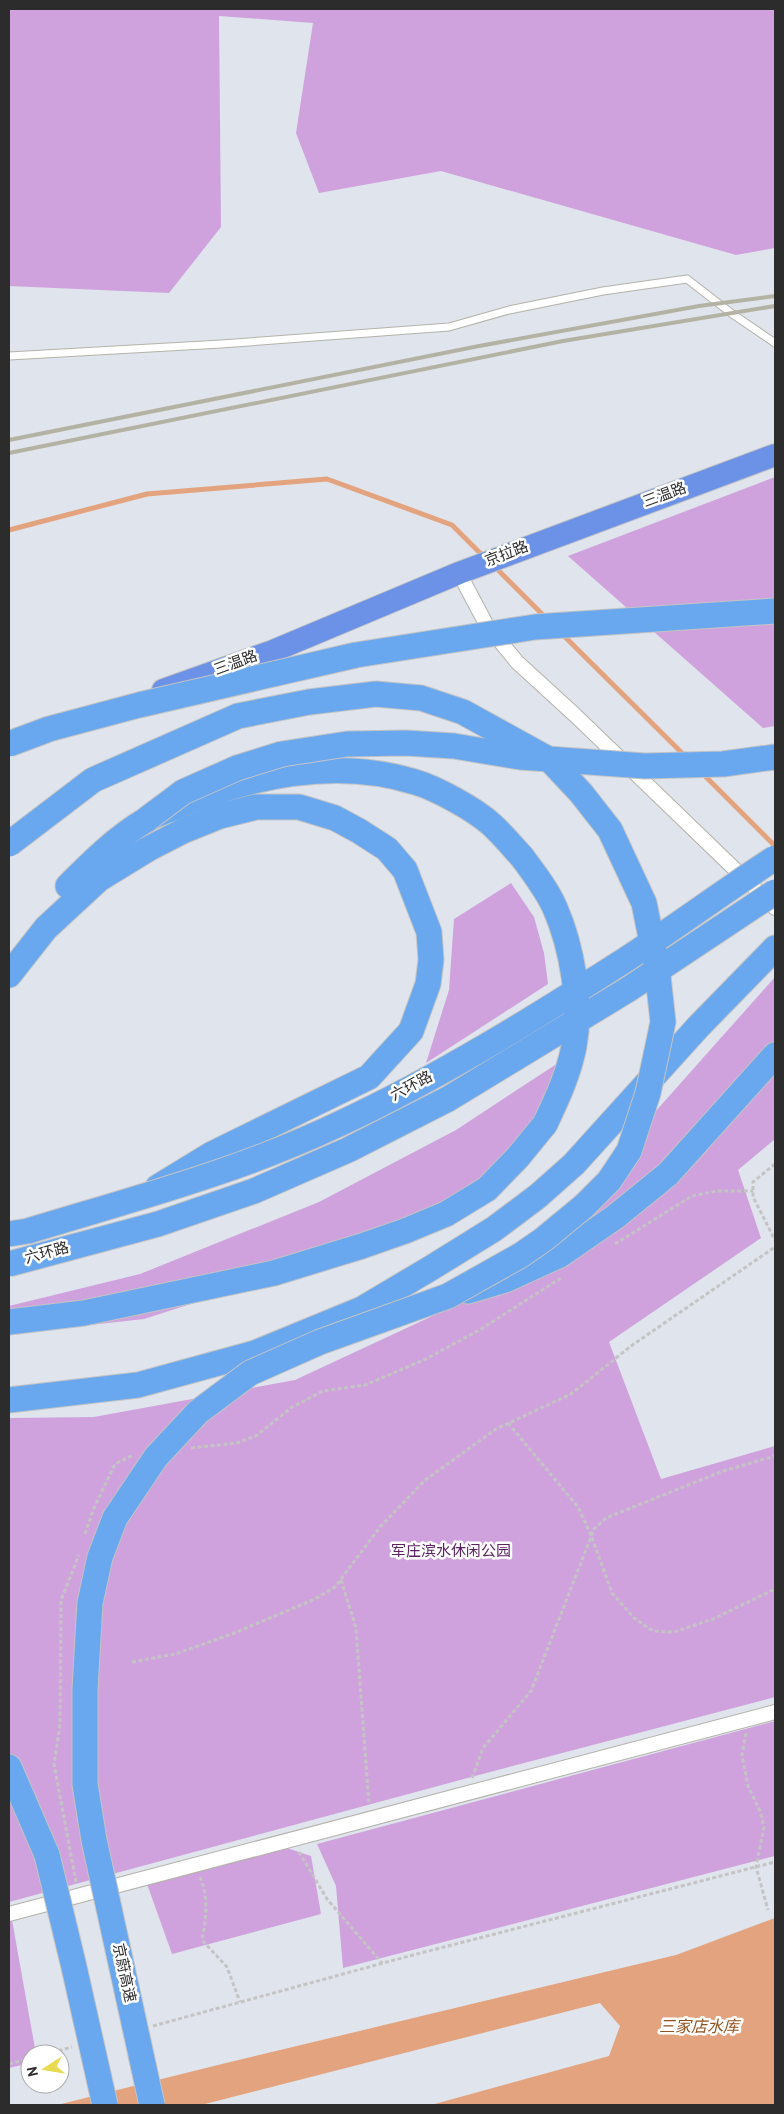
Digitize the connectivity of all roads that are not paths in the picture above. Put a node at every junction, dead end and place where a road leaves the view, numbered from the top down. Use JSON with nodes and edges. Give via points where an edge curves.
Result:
{"nodes":[{"id":1,"x":775,"y":343,"type":"edge"},
{"id":2,"x":9,"y":356,"type":"edge"},
{"id":3,"x":775,"y":454,"type":"edge"},
{"id":4,"x":555,"y":537,"type":"joint"},
{"id":5,"x":459,"y":573,"type":"junction"},
{"id":6,"x":775,"y":612,"type":"edge"},
{"id":7,"x":9,"y":743,"type":"edge"},
{"id":8,"x":775,"y":757,"type":"edge"},
{"id":9,"x":147,"y":819,"type":"junction"},
{"id":10,"x":9,"y":844,"type":"edge"},
{"id":11,"x":775,"y":858,"type":"edge"},
{"id":12,"x":92,"y":874,"type":"junction"},
{"id":13,"x":775,"y":892,"type":"edge"},
{"id":14,"x":775,"y":908,"type":"edge"},
{"id":15,"x":775,"y":948,"type":"edge"},
{"id":16,"x":9,"y":952,"type":"edge"},
{"id":17,"x":9,"y":975,"type":"edge"},
{"id":18,"x":775,"y":1055,"type":"edge"},
{"id":19,"x":145,"y":1195,"type":"junction"},
{"id":20,"x":9,"y":1234,"type":"edge"},
{"id":21,"x":9,"y":1264,"type":"edge"},
{"id":22,"x":448,"y":1296,"type":"junction"},
{"id":23,"x":9,"y":1322,"type":"edge"},
{"id":24,"x":9,"y":1400,"type":"edge"},
{"id":25,"x":775,"y":1712,"type":"edge"},
{"id":26,"x":9,"y":1767,"type":"edge"},
{"id":27,"x":9,"y":1914,"type":"edge"},
{"id":28,"x":106,"y":2105,"type":"edge"},
{"id":29,"x":152,"y":2105,"type":"edge"}],
"edges":[{"from":1,"to":2,"type":"lane","via":[[687,279],[603,291],[509,310],[450,327]]},
{"from":3,"to":4,"type":"highway","name":"三温路"},
{"from":4,"to":5,"type":"highway","name":"京拉路"},
{"from":5,"to":7,"type":"highway","name":"三温路","via":[[239,664]]},
{"from":5,"to":14,"type":"street","via":[[486,624],[517,662]]},
{"from":6,"to":7,"type":"highway","bridge":true,"via":[[535,627],[356,655],[140,705]]},
{"from":8,"to":9,"type":"highway","bridge":true,"via":[[723,764],[645,766],[520,757],[406,742],[347,744],[282,754],[237,768],[183,792]]},
{"from":9,"to":12,"type":"highway","via":[[108,848]]},
{"from":9,"to":23,"type":"highway","bridge":true,"via":[[210,793],[247,782],[286,774],[328,771],[374,773],[416,782],[453,799],[490,823],[522,857],[555,908],[569,953],[577,1003],[574,1045],[563,1086],[545,1124],[518,1157],[487,1189],[446,1214],[362,1246],[274,1273],[84,1312]]},
{"from":10,"to":22,"type":"highway","bridge":true,"via":[[93,780],[238,716],[309,702],[376,694],[421,698],[463,712],[550,760],[581,792],[610,830],[644,903],[657,966],[663,1022],[648,1092],[629,1151],[609,1181],[544,1239]]},
{"from":11,"to":19,"type":"highway","name":"六环路","bridge":true,"via":[[625,959],[423,1082],[339,1124],[247,1164]]},
{"from":12,"to":16,"type":"highway","via":[[35,919]]},
{"from":12,"to":17,"type":"highway"},
{"from":12,"to":19,"type":"highway","bridge":true,"via":[[183,830],[220,816],[256,807],[299,807],[335,818],[387,849],[405,870],[429,932],[431,960],[428,984],[411,1031],[369,1077],[212,1154]]},
{"from":13,"to":21,"type":"highway","name":"六环路","bridge":true,"via":[[629,989],[456,1094],[348,1150],[254,1191],[158,1224]]},
{"from":15,"to":24,"type":"highway","bridge":true,"via":[[574,1164],[538,1196],[494,1229],[362,1309],[255,1354],[138,1385]]},
{"from":18,"to":22,"type":"highway","bridge":true,"via":[[668,1174],[615,1217],[560,1255],[505,1280]]},
{"from":19,"to":20,"type":"highway","name":"六环路","bridge":true},
{"from":22,"to":29,"type":"highway","name":"京蔚高速","bridge":true,"via":[[320,1342],[250,1373],[198,1412],[162,1450],[115,1518],[100,1557],[90,1603],[85,1689],[85,1784],[94,1840]]},
{"from":25,"to":27,"type":"street"},
{"from":26,"to":28,"type":"highway","bridge":true,"via":[[47,1855]]}]}
